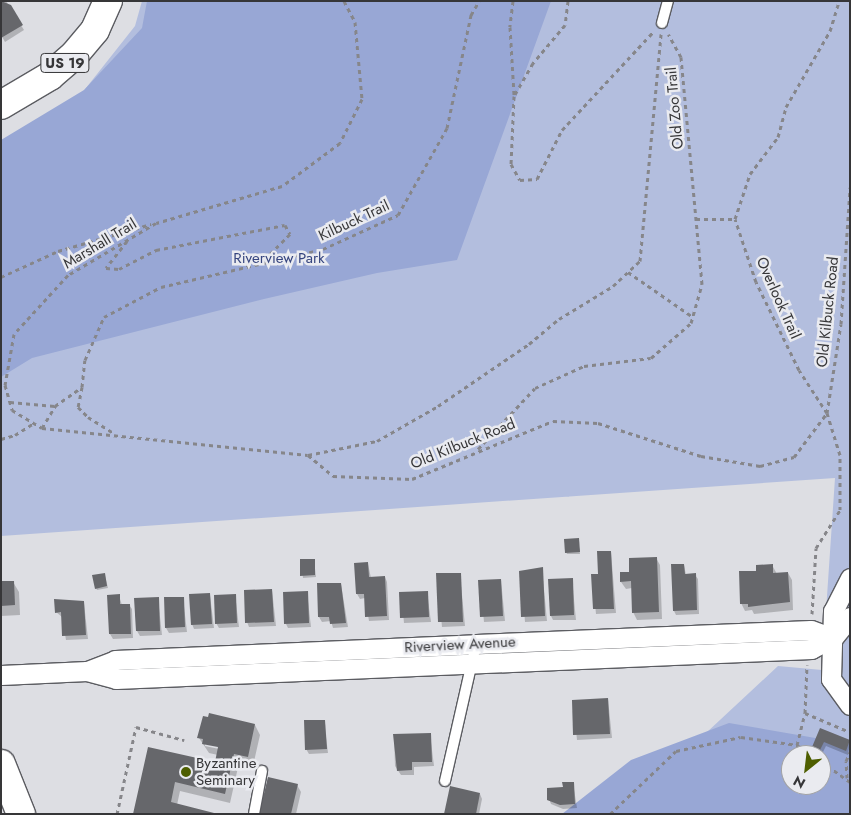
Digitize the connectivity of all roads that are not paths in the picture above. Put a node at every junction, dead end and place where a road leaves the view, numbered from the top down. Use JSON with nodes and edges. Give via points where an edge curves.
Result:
{"nodes":[{"id":1,"x":108,"y":1,"type":"edge"},
{"id":2,"x":668,"y":1,"type":"edge"},
{"id":3,"x":662,"y":23,"type":"road end"},
{"id":4,"x":1,"y":105,"type":"edge"},
{"id":5,"x":850,"y":578,"type":"edge"},
{"id":6,"x":850,"y":617,"type":"edge"},
{"id":7,"x":833,"y":638,"type":"junction"},
{"id":8,"x":476,"y":644,"type":"junction"},
{"id":9,"x":472,"y":663,"type":"junction"},
{"id":10,"x":87,"y":671,"type":"junction"},
{"id":11,"x":1,"y":675,"type":"edge"},
{"id":12,"x":850,"y":705,"type":"edge"},
{"id":13,"x":1,"y":764,"type":"edge"},
{"id":14,"x":262,"y":771,"type":"dead end"},
{"id":15,"x":445,"y":781,"type":"dead end"},
{"id":16,"x":22,"y":814,"type":"edge"},
{"id":17,"x":254,"y":814,"type":"edge"}],
"edges":[{"from":1,"to":4,"type":"main road","number":"US 19","via":[[95,30],[69,60],[50,76]]},
{"from":2,"to":3,"type":"lane"},
{"from":5,"to":7,"type":"street","via":[[833,610]]},
{"from":6,"to":7,"type":"street","name":"Riverview Avenue"},
{"from":7,"to":8,"type":"street","name":"Riverview Avenue","via":[[812,630]]},
{"from":7,"to":9,"type":"street","name":"Riverview Avenue","via":[[811,649]]},
{"from":7,"to":12,"type":"street","via":[[831,679]]},
{"from":8,"to":9,"type":"lane"},
{"from":8,"to":10,"type":"street","name":"Riverview Avenue","via":[[115,660]]},
{"from":9,"to":10,"type":"street","name":"Riverview Avenue","via":[[116,679]]},
{"from":9,"to":15,"type":"lane"},
{"from":10,"to":11,"type":"street","name":"Riverview Avenue"},
{"from":13,"to":16,"type":"main road"},
{"from":14,"to":17,"type":"lane"}]}
